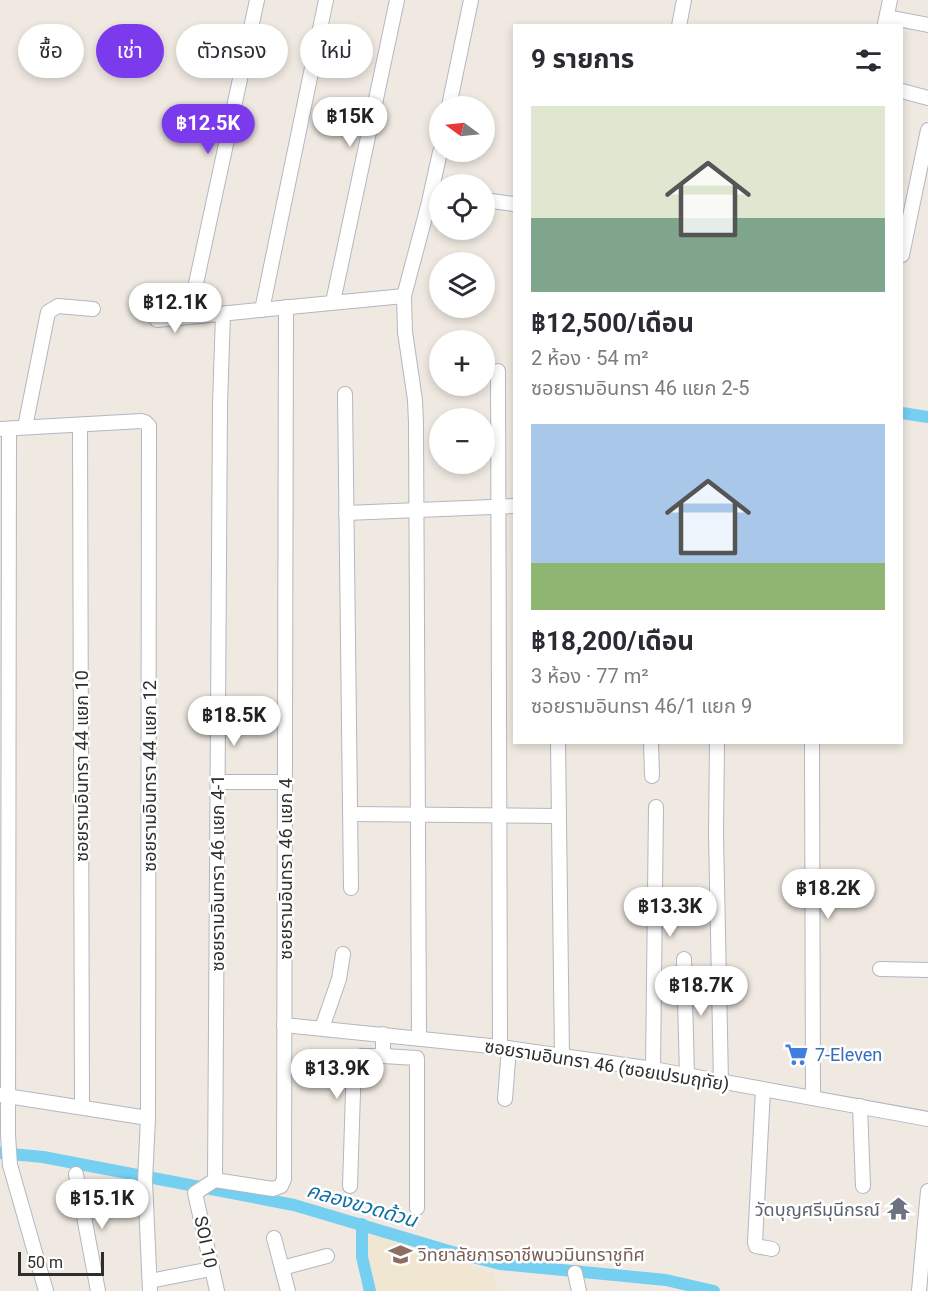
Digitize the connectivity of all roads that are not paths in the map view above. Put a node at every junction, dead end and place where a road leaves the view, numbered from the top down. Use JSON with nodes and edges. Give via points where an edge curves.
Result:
{"nodes":[{"id":1,"x":257,"y":0,"type":"edge"},
{"id":2,"x":326,"y":0,"type":"edge"},
{"id":3,"x":398,"y":0,"type":"edge"},
{"id":4,"x":471,"y":0,"type":"edge"},
{"id":5,"x":684,"y":0,"type":"edge"},
{"id":6,"x":890,"y":0,"type":"edge"},
{"id":7,"x":886,"y":21,"type":"edge"},
{"id":8,"x":679,"y":24,"type":"edge"},
{"id":9,"x":928,"y":25,"type":"edge"},
{"id":10,"x":903,"y":91,"type":"edge"},
{"id":11,"x":451,"y":96,"type":"edge"},
{"id":12,"x":928,"y":98,"type":"edge"},
{"id":13,"x":928,"y":130,"type":"edge"},
{"id":14,"x":495,"y":201,"type":"edge"},
{"id":15,"x":513,"y":204,"type":"edge"},
{"id":16,"x":429,"y":218,"type":"edge"},
{"id":17,"x":903,"y":250,"type":"edge"},
{"id":18,"x":404,"y":296,"type":"junction"},
{"id":19,"x":333,"y":302,"type":"junction"},
{"id":20,"x":286,"y":307,"type":"junction"},
{"id":21,"x":93,"y":309,"type":"dead end"},
{"id":22,"x":262,"y":310,"type":"junction"},
{"id":23,"x":222,"y":314,"type":"junction"},
{"id":24,"x":189,"y":316,"type":"junction"},
{"id":25,"x":157,"y":320,"type":"dead end"},
{"id":26,"x":498,"y":371,"type":"dead end"},
{"id":27,"x":345,"y":394,"type":"dead end"},
{"id":28,"x":80,"y":424,"type":"junction"},
{"id":29,"x":26,"y":427,"type":"junction"},
{"id":30,"x":5,"y":429,"type":"edge"},
{"id":31,"x":499,"y":506,"type":"junction"},
{"id":32,"x":513,"y":506,"type":"edge"},
{"id":33,"x":417,"y":510,"type":"junction"},
{"id":34,"x":346,"y":513,"type":"junction"},
{"id":35,"x":558,"y":744,"type":"edge"},
{"id":36,"x":651,"y":744,"type":"edge"},
{"id":37,"x":717,"y":744,"type":"edge"},
{"id":38,"x":812,"y":744,"type":"edge"},
{"id":39,"x":652,"y":776,"type":"dead end"},
{"id":40,"x":218,"y":782,"type":"junction"},
{"id":41,"x":285,"y":782,"type":"junction"},
{"id":42,"x":656,"y":807,"type":"dead end"},
{"id":43,"x":351,"y":814,"type":"junction"},
{"id":44,"x":419,"y":815,"type":"junction"},
{"id":45,"x":500,"y":815,"type":"junction"},
{"id":46,"x":558,"y":816,"type":"junction"},
{"id":47,"x":351,"y":888,"type":"dead end"},
{"id":48,"x":343,"y":954,"type":"dead end"},
{"id":49,"x":684,"y":959,"type":"dead end"},
{"id":50,"x":880,"y":969,"type":"dead end"},
{"id":51,"x":928,"y":970,"type":"edge"},
{"id":52,"x":284,"y":1025,"type":"junction"},
{"id":53,"x":322,"y":1028,"type":"junction"},
{"id":54,"x":383,"y":1034,"type":"junction"},
{"id":55,"x":419,"y":1037,"type":"junction"},
{"id":56,"x":504,"y":1047,"type":"junction"},
{"id":57,"x":383,"y":1056,"type":"junction"},
{"id":58,"x":562,"y":1056,"type":"junction"},
{"id":59,"x":653,"y":1069,"type":"junction"},
{"id":60,"x":687,"y":1076,"type":"junction"},
{"id":61,"x":721,"y":1082,"type":"junction"},
{"id":62,"x":763,"y":1090,"type":"junction"},
{"id":63,"x":4,"y":1096,"type":"edge"},
{"id":64,"x":813,"y":1098,"type":"junction"},
{"id":65,"x":505,"y":1099,"type":"dead end"},
{"id":66,"x":860,"y":1106,"type":"junction"},
{"id":67,"x":82,"y":1107,"type":"junction"},
{"id":68,"x":148,"y":1118,"type":"junction"},
{"id":69,"x":928,"y":1119,"type":"edge"},
{"id":70,"x":76,"y":1174,"type":"dead end"},
{"id":71,"x":214,"y":1180,"type":"junction"},
{"id":72,"x":350,"y":1186,"type":"dead end"},
{"id":73,"x":863,"y":1186,"type":"dead end"},
{"id":74,"x":928,"y":1191,"type":"edge"},
{"id":75,"x":417,"y":1208,"type":"dead end"},
{"id":76,"x":274,"y":1238,"type":"dead end"},
{"id":77,"x":772,"y":1249,"type":"dead end"},
{"id":78,"x":327,"y":1256,"type":"dead end"},
{"id":79,"x":925,"y":1264,"type":"edge"},
{"id":80,"x":282,"y":1268,"type":"junction"},
{"id":81,"x":211,"y":1269,"type":"junction"},
{"id":82,"x":575,"y":1273,"type":"dead end"},
{"id":83,"x":150,"y":1286,"type":"edge"},
{"id":84,"x":46,"y":1291,"type":"edge"},
{"id":85,"x":98,"y":1291,"type":"edge"},
{"id":86,"x":217,"y":1291,"type":"edge"},
{"id":87,"x":288,"y":1291,"type":"edge"},
{"id":88,"x":579,"y":1291,"type":"edge"},
{"id":89,"x":919,"y":1291,"type":"edge"}],
"edges":[{"from":1,"to":24,"type":"street"},
{"from":2,"to":22,"type":"street"},
{"from":3,"to":19,"type":"street"},
{"from":4,"to":11,"type":"street"},
{"from":5,"to":8,"type":"street"},
{"from":6,"to":7,"type":"street"},
{"from":7,"to":9,"type":"street"},
{"from":10,"to":12,"type":"street"},
{"from":13,"to":17,"type":"street"},
{"from":14,"to":15,"type":"street"},
{"from":16,"to":18,"type":"street"},
{"from":18,"to":19,"type":"street"},
{"from":18,"to":33,"type":"street","via":[[406,348],[415,400]]},
{"from":19,"to":20,"type":"street"},
{"from":20,"to":22,"type":"street"},
{"from":20,"to":41,"type":"street","name":"ซอยรามอินทรา 46 แยก 4"},
{"from":21,"to":29,"type":"street","via":[[58,306],[48,312]]},
{"from":22,"to":23,"type":"street"},
{"from":23,"to":24,"type":"street"},
{"from":23,"to":40,"type":"street","name":"ซอยรามอินทรา 46 แยก 4-1"},
{"from":24,"to":25,"type":"street"},
{"from":26,"to":31,"type":"street"},
{"from":27,"to":34,"type":"street"},
{"from":28,"to":29,"type":"street"},
{"from":28,"to":67,"type":"street","name":"ซอยรามอินทรา 44 แยก 10"},
{"from":28,"to":68,"type":"street","name":"ซอยรามอินทรา 44 แยก 12","via":[[141,421],[148,424],[149,433]]},
{"from":29,"to":30,"type":"street"},
{"from":30,"to":63,"type":"street"},
{"from":31,"to":32,"type":"street"},
{"from":31,"to":33,"type":"street"},
{"from":31,"to":45,"type":"street"},
{"from":33,"to":34,"type":"street"},
{"from":33,"to":44,"type":"street"},
{"from":34,"to":43,"type":"street"},
{"from":35,"to":46,"type":"street"},
{"from":36,"to":39,"type":"street"},
{"from":37,"to":61,"type":"street"},
{"from":38,"to":64,"type":"street"},
{"from":40,"to":41,"type":"street"},
{"from":40,"to":71,"type":"street","name":"ซอยรามอินทรา 46 แยก 4-1"},
{"from":41,"to":52,"type":"street","name":"ซอยรามอินทรา 46 แยก 4"},
{"from":42,"to":59,"type":"street"},
{"from":43,"to":44,"type":"street"},
{"from":43,"to":47,"type":"street"},
{"from":44,"to":45,"type":"street"},
{"from":44,"to":55,"type":"street"},
{"from":45,"to":46,"type":"street"},
{"from":45,"to":56,"type":"street"},
{"from":46,"to":58,"type":"street"},
{"from":48,"to":53,"type":"street"},
{"from":49,"to":60,"type":"street"},
{"from":50,"to":51,"type":"street"},
{"from":52,"to":53,"type":"street","name":"ซอยรามอินทรา 46 (ซอยเปรมฤทัย)"},
{"from":52,"to":71,"type":"street","name":"ซอยรามอินทรา 46 แยก 4","via":[[281,1186],[273,1189]]},
{"from":53,"to":54,"type":"street","name":"ซอยรามอินทรา 46 (ซอยเปรมฤทัย)"},
{"from":54,"to":55,"type":"street","name":"ซอยรามอินทรา 46 (ซอยเปรมฤทัย)"},
{"from":54,"to":57,"type":"street"},
{"from":55,"to":56,"type":"street","name":"ซอยรามอินทรา 46 (ซอยเปรมฤทัย)"},
{"from":56,"to":58,"type":"street","name":"ซอยรามอินทรา 46 (ซอยเปรมฤทัย)"},
{"from":56,"to":65,"type":"street"},
{"from":57,"to":72,"type":"street","via":[[362,1056],[354,1061]]},
{"from":57,"to":75,"type":"street","via":[[417,1058]]},
{"from":58,"to":59,"type":"street","name":"ซอยรามอินทรา 46 (ซอยเปรมฤทัย)"},
{"from":59,"to":60,"type":"street","name":"ซอยรามอินทรา 46 (ซอยเปรมฤทัย)"},
{"from":60,"to":61,"type":"street","name":"ซอยรามอินทรา 46 (ซอยเปรมฤทัย)"},
{"from":61,"to":62,"type":"street","name":"ซอยรามอินทรา 46 (ซอยเปรมฤทัย)"},
{"from":62,"to":64,"type":"street","name":"ซอยรามอินทรา 46 (ซอยเปรมฤทัย)"},
{"from":62,"to":77,"type":"street","via":[[755,1242],[760,1248]]},
{"from":63,"to":67,"type":"street"},
{"from":63,"to":84,"type":"street","via":[[10,1165]]},
{"from":64,"to":66,"type":"street","name":"ซอยรามอินทรา 46 (ซอยเปรมฤทัย)"},
{"from":66,"to":69,"type":"street","name":"ซอยรามอินทรา 46 (ซอยเปรมฤทัย)"},
{"from":66,"to":73,"type":"street"},
{"from":67,"to":68,"type":"street"},
{"from":68,"to":83,"type":"street","name":"ซอยรามอินทรา 44 แยก 12"},
{"from":70,"to":85,"type":"street"},
{"from":71,"to":81,"type":"street","name":"SOI 10","via":[[195,1193]]},
{"from":74,"to":79,"type":"street"},
{"from":76,"to":80,"type":"street"},
{"from":78,"to":80,"type":"street"},
{"from":79,"to":89,"type":"street"},
{"from":80,"to":87,"type":"street"},
{"from":81,"to":83,"type":"street"},
{"from":81,"to":86,"type":"street","name":"SOI 10"},
{"from":82,"to":88,"type":"street"}]}
